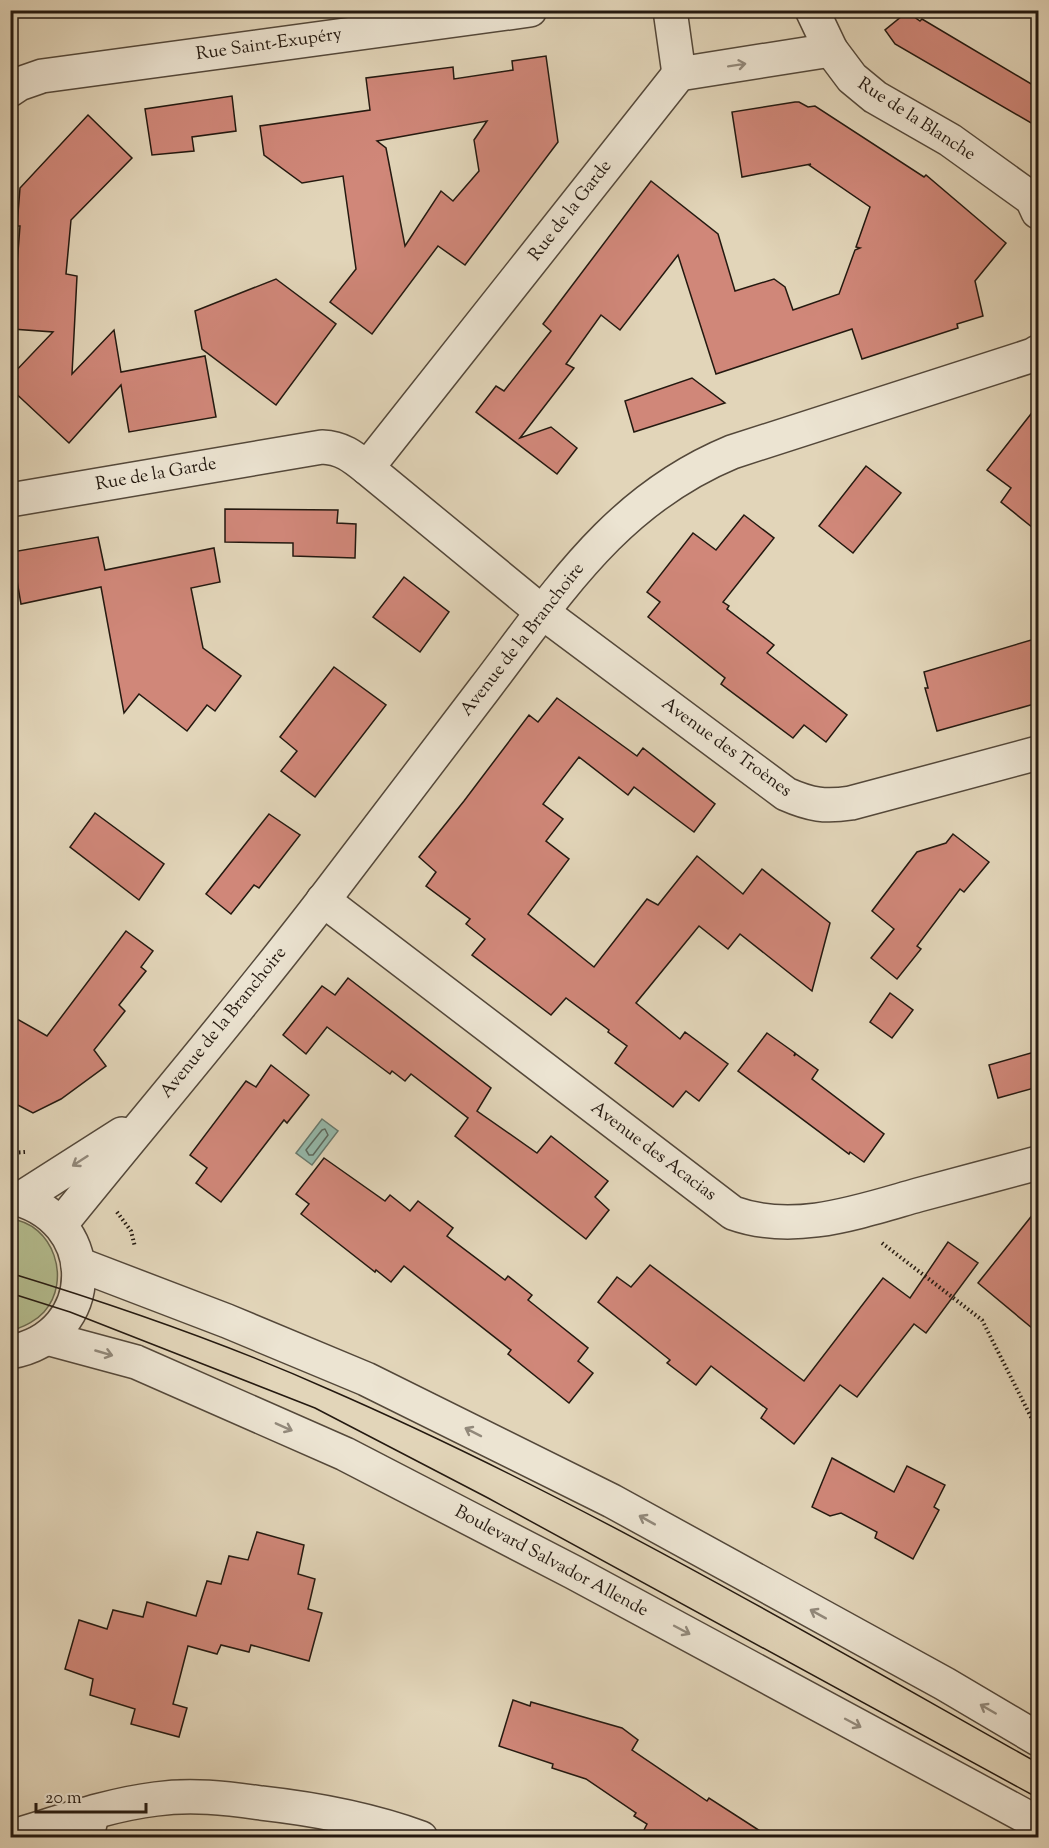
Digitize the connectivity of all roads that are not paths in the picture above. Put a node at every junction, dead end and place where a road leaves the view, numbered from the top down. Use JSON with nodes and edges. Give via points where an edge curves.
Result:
{"nodes":[{"id":1,"x":530,"y":10,"type":"edge"},
{"id":2,"x":670,"y":10,"type":"edge"},
{"id":3,"x":812,"y":10,"type":"edge"},
{"id":4,"x":831,"y":50,"type":"junction"},
{"id":5,"x":680,"y":74,"type":"junction"},
{"id":6,"x":10,"y":90,"type":"edge"},
{"id":7,"x":1038,"y":212,"type":"edge"},
{"id":8,"x":1038,"y":352,"type":"edge"},
{"id":9,"x":367,"y":468,"type":"junction"},
{"id":10,"x":10,"y":500,"type":"edge"},
{"id":11,"x":542,"y":612,"type":"junction"},
{"id":12,"x":1038,"y":753,"type":"edge"},
{"id":13,"x":323,"y":900,"type":"junction"},
{"id":14,"x":147,"y":1118,"type":"junction"},
{"id":15,"x":1038,"y":1162,"type":"edge"},
{"id":16,"x":15,"y":1198,"type":"edge"},
{"id":17,"x":61,"y":1224,"type":"junction"},
{"id":18,"x":78,"y":1264,"type":"junction"},
{"id":19,"x":47,"y":1338,"type":"junction"},
{"id":20,"x":10,"y":1353,"type":"edge"},
{"id":21,"x":1038,"y":1739,"type":"edge"},
{"id":22,"x":1038,"y":1823,"type":"edge"},
{"id":23,"x":98,"y":1824,"type":"edge"},
{"id":24,"x":10,"y":1837,"type":"edge"},
{"id":25,"x":421,"y":1838,"type":"edge"}],
"edges":[{"from":1,"to":6,"type":"street","name":"Rue Saint-Exupéry","via":[[42,76]]},
{"from":2,"to":5,"type":"street"},
{"from":3,"to":4,"type":"street","name":"Rue de la Blanche"},
{"from":5,"to":4,"type":"street","one_way":true},
{"from":4,"to":7,"type":"street","name":"Rue de la Blanche","via":[[852,78],[875,97],[950,140],[1032,199]]},
{"from":5,"to":9,"type":"street","name":"Rue de la Garde"},
{"from":8,"to":11,"type":"street","name":"Avenue de la Branchoire","via":[[702,464],[617,525]]},
{"from":9,"to":10,"type":"street","name":"Rue de la Garde","via":[[349,453],[322,447]]},
{"from":9,"to":11,"type":"street","name":"Rue de la Garde"},
{"from":11,"to":12,"type":"street","name":"Avenue des Troènes","via":[[786,794],[811,804],[851,803]]},
{"from":11,"to":13,"type":"street","name":"Avenue de la Branchoire"},
{"from":13,"to":14,"type":"street","name":"Avenue de la Branchoire"},
{"from":13,"to":15,"type":"street","name":"Avenue des Acacias","via":[[733,1214],[784,1223],[845,1215]]},
{"from":14,"to":16,"type":"street","name":"Avenue de la Branchoire","one_way":true},
{"from":14,"to":17,"type":"street","name":"Avenue de la Branchoire"},
{"from":16,"to":17,"type":"street","via":[[43,1209]]},
{"from":17,"to":18,"type":"street"},
{"from":18,"to":19,"type":"street","via":[[74,1303]]},
{"from":21,"to":18,"type":"street","one_way":true,"via":[[612,1501],[366,1379]]},
{"from":19,"to":20,"type":"street"},
{"from":19,"to":22,"type":"street","name":"Boulevard Salvador Allende","one_way":true,"via":[[136,1362],[345,1454]]},
{"from":23,"to":24,"type":"street"},
{"from":23,"to":25,"type":"street","via":[[156,1799],[214,1797],[301,1808],[390,1826]]}]}
